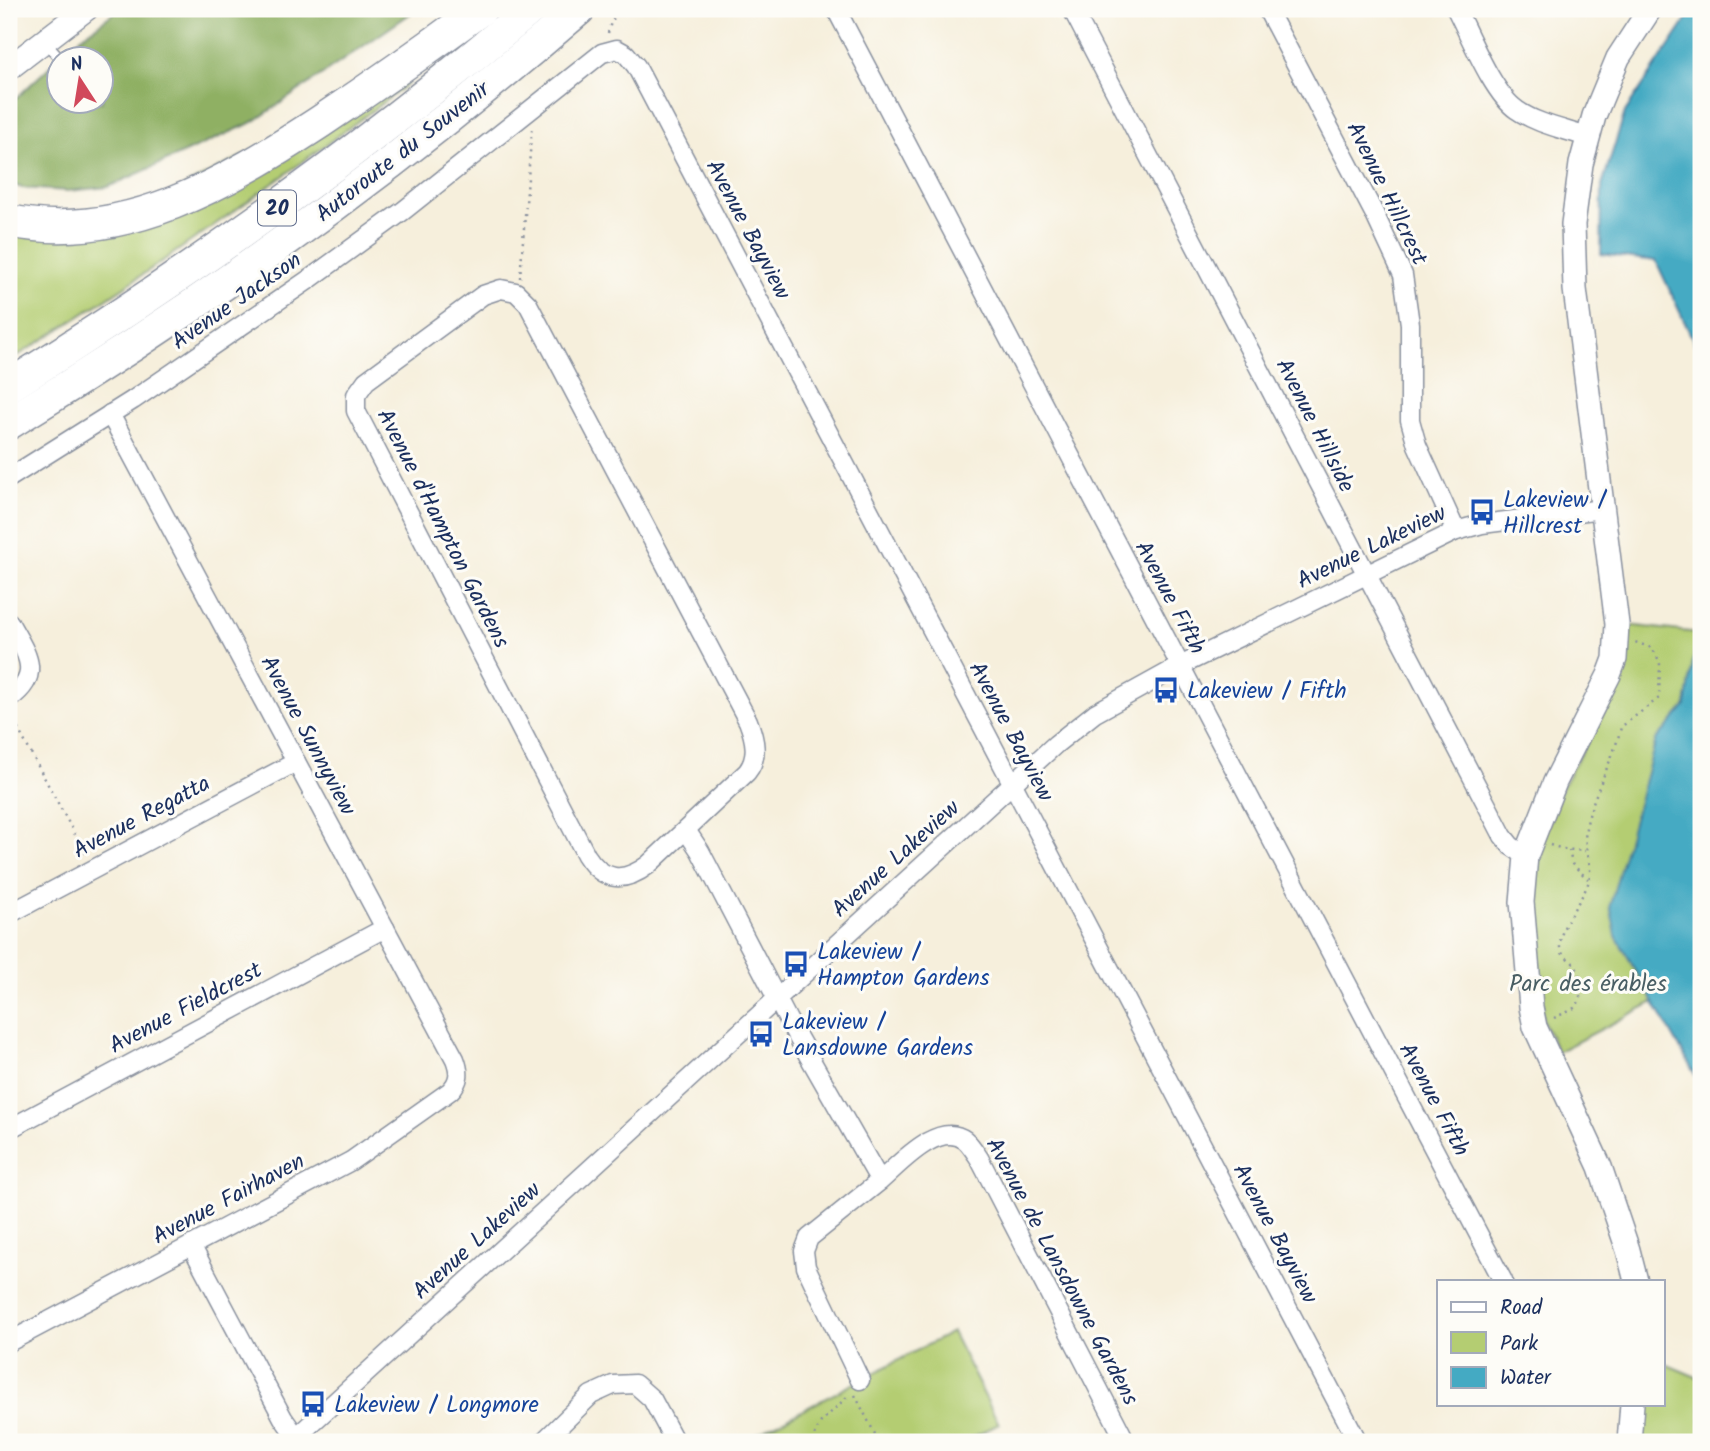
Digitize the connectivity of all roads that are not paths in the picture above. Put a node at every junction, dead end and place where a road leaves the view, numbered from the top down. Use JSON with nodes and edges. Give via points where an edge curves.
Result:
{"nodes":[{"id":1,"x":86,"y":9,"type":"edge"},
{"id":2,"x":481,"y":9,"type":"edge"},
{"id":3,"x":530,"y":9,"type":"edge"},
{"id":4,"x":579,"y":9,"type":"edge"},
{"id":5,"x":836,"y":9,"type":"edge"},
{"id":6,"x":1072,"y":9,"type":"edge"},
{"id":7,"x":1267,"y":9,"type":"edge"},
{"id":8,"x":1456,"y":9,"type":"edge"},
{"id":9,"x":1644,"y":11,"type":"edge"},
{"id":10,"x":44,"y":41,"type":"junction"},
{"id":11,"x":612,"y":45,"type":"joint"},
{"id":12,"x":48,"y":46,"type":"edge"},
{"id":13,"x":9,"y":68,"type":"edge"},
{"id":14,"x":1587,"y":137,"type":"junction"},
{"id":15,"x":9,"y":221,"type":"edge"},
{"id":16,"x":9,"y":386,"type":"edge"},
{"id":17,"x":110,"y":414,"type":"junction"},
{"id":18,"x":9,"y":423,"type":"edge"},
{"id":19,"x":9,"y":478,"type":"edge"},
{"id":20,"x":1602,"y":509,"type":"junction"},
{"id":21,"x":1456,"y":531,"type":"junction"},
{"id":22,"x":1367,"y":575,"type":"junction"},
{"id":23,"x":9,"y":622,"type":"edge"},
{"id":24,"x":1180,"y":667,"type":"junction"},
{"id":25,"x":9,"y":699,"type":"edge"},
{"id":26,"x":296,"y":762,"type":"junction"},
{"id":27,"x":1013,"y":784,"type":"junction"},
{"id":28,"x":686,"y":830,"type":"junction"},
{"id":29,"x":1526,"y":856,"type":"junction"},
{"id":30,"x":9,"y":914,"type":"edge"},
{"id":31,"x":385,"y":928,"type":"junction"},
{"id":32,"x":777,"y":999,"type":"junction"},
{"id":33,"x":458,"y":1080,"type":"joint"},
{"id":34,"x":9,"y":1129,"type":"edge"},
{"id":35,"x":880,"y":1181,"type":"junction"},
{"id":36,"x":191,"y":1245,"type":"junction"},
{"id":37,"x":1502,"y":1280,"type":"edge"},
{"id":38,"x":1636,"y":1280,"type":"edge"},
{"id":39,"x":9,"y":1342,"type":"edge"},
{"id":40,"x":854,"y":1386,"type":"road end"},
{"id":41,"x":1632,"y":1406,"type":"edge"},
{"id":42,"x":295,"y":1441,"type":"edge"},
{"id":43,"x":542,"y":1442,"type":"edge"},
{"id":44,"x":675,"y":1442,"type":"edge"},
{"id":45,"x":1126,"y":1442,"type":"edge"},
{"id":46,"x":1358,"y":1442,"type":"edge"},
{"id":47,"x":1629,"y":1442,"type":"edge"}],
"edges":[{"from":1,"to":10,"type":"street"},
{"from":2,"to":15,"type":"highway","via":[[348,103],[209,189],[154,209],[97,222],[60,226]]},
{"from":3,"to":16,"type":"highway","name":"Autoroute du Souvenir","number":"20","via":[[276,208]]},
{"from":4,"to":18,"type":"highway","name":"Autoroute du Souvenir","number":"20","via":[[333,206],[208,295]]},
{"from":5,"to":24,"type":"street","name":"Avenue Fifth"},
{"from":6,"to":22,"type":"street","name":"Avenue Hillside"},
{"from":7,"to":21,"type":"street","name":"Avenue Hillcrest","via":[[1403,275],[1410,324],[1410,420]]},
{"from":8,"to":14,"type":"street","via":[[1508,104],[1534,120]]},
{"from":9,"to":14,"type":"street","via":[[1609,75]]},
{"from":10,"to":12,"type":"lane"},
{"from":10,"to":13,"type":"street"},
{"from":11,"to":17,"type":"street","name":"Avenue Jackson","via":[[311,278]]},
{"from":11,"to":27,"type":"street","name":"Avenue Bayview","via":[[636,66]]},
{"from":14,"to":20,"type":"street","via":[[1574,204],[1573,266]]},
{"from":17,"to":19,"type":"street","name":"Avenue Jackson"},
{"from":17,"to":26,"type":"street","name":"Avenue Sunnyview"},
{"from":20,"to":21,"type":"street","name":"Avenue Lakeview"},
{"from":20,"to":29,"type":"street","via":[[1617,635],[1615,659],[1555,782]]},
{"from":21,"to":22,"type":"street","name":"Avenue Lakeview"},
{"from":22,"to":24,"type":"street","name":"Avenue Lakeview"},
{"from":22,"to":29,"type":"street","name":"Avenue Hillside","via":[[1503,836]]},
{"from":23,"to":25,"type":"street","via":[[30,670],[26,682]]},
{"from":24,"to":27,"type":"street","name":"Avenue Lakeview","via":[[1095,713]]},
{"from":24,"to":37,"type":"street","name":"Avenue Fifth"},
{"from":26,"to":30,"type":"street","name":"Avenue Regatta"},
{"from":26,"to":31,"type":"street","name":"Avenue Sunnyview"},
{"from":27,"to":32,"type":"street","name":"Avenue Lakeview"},
{"from":27,"to":46,"type":"street","name":"Avenue Bayview"},
{"from":28,"to":28,"type":"street","name":"Avenue d'Hampton Gardens","via":[[752,766],[753,733],[528,304],[508,289],[493,291],[366,381],[356,395],[358,419],[591,863],[613,877],[630,876]]},
{"from":28,"to":32,"type":"street"},
{"from":29,"to":38,"type":"street","via":[[1522,902],[1535,1027],[1600,1167]]},
{"from":31,"to":33,"type":"street","name":"Avenue Sunnyview","via":[[455,1059]]},
{"from":31,"to":34,"type":"street","name":"Avenue Fieldcrest"},
{"from":32,"to":35,"type":"street"},
{"from":32,"to":42,"type":"street","name":"Avenue Lakeview"},
{"from":33,"to":36,"type":"street","name":"Avenue Fairhaven","via":[[450,1091],[351,1161]]},
{"from":35,"to":40,"type":"street","name":"Avenue de Lansdowne Gardens","via":[[809,1238],[804,1251],[806,1267]]},
{"from":35,"to":45,"type":"street","name":"Avenue de Lansdowne Gardens","via":[[931,1138],[951,1134],[965,1140],[979,1158]]},
{"from":36,"to":39,"type":"street","name":"Avenue Fairhaven"},
{"from":36,"to":42,"type":"street"},
{"from":41,"to":47,"type":"street"},
{"from":43,"to":44,"type":"street","via":[[591,1395],[613,1385],[635,1384],[652,1399]]}]}
